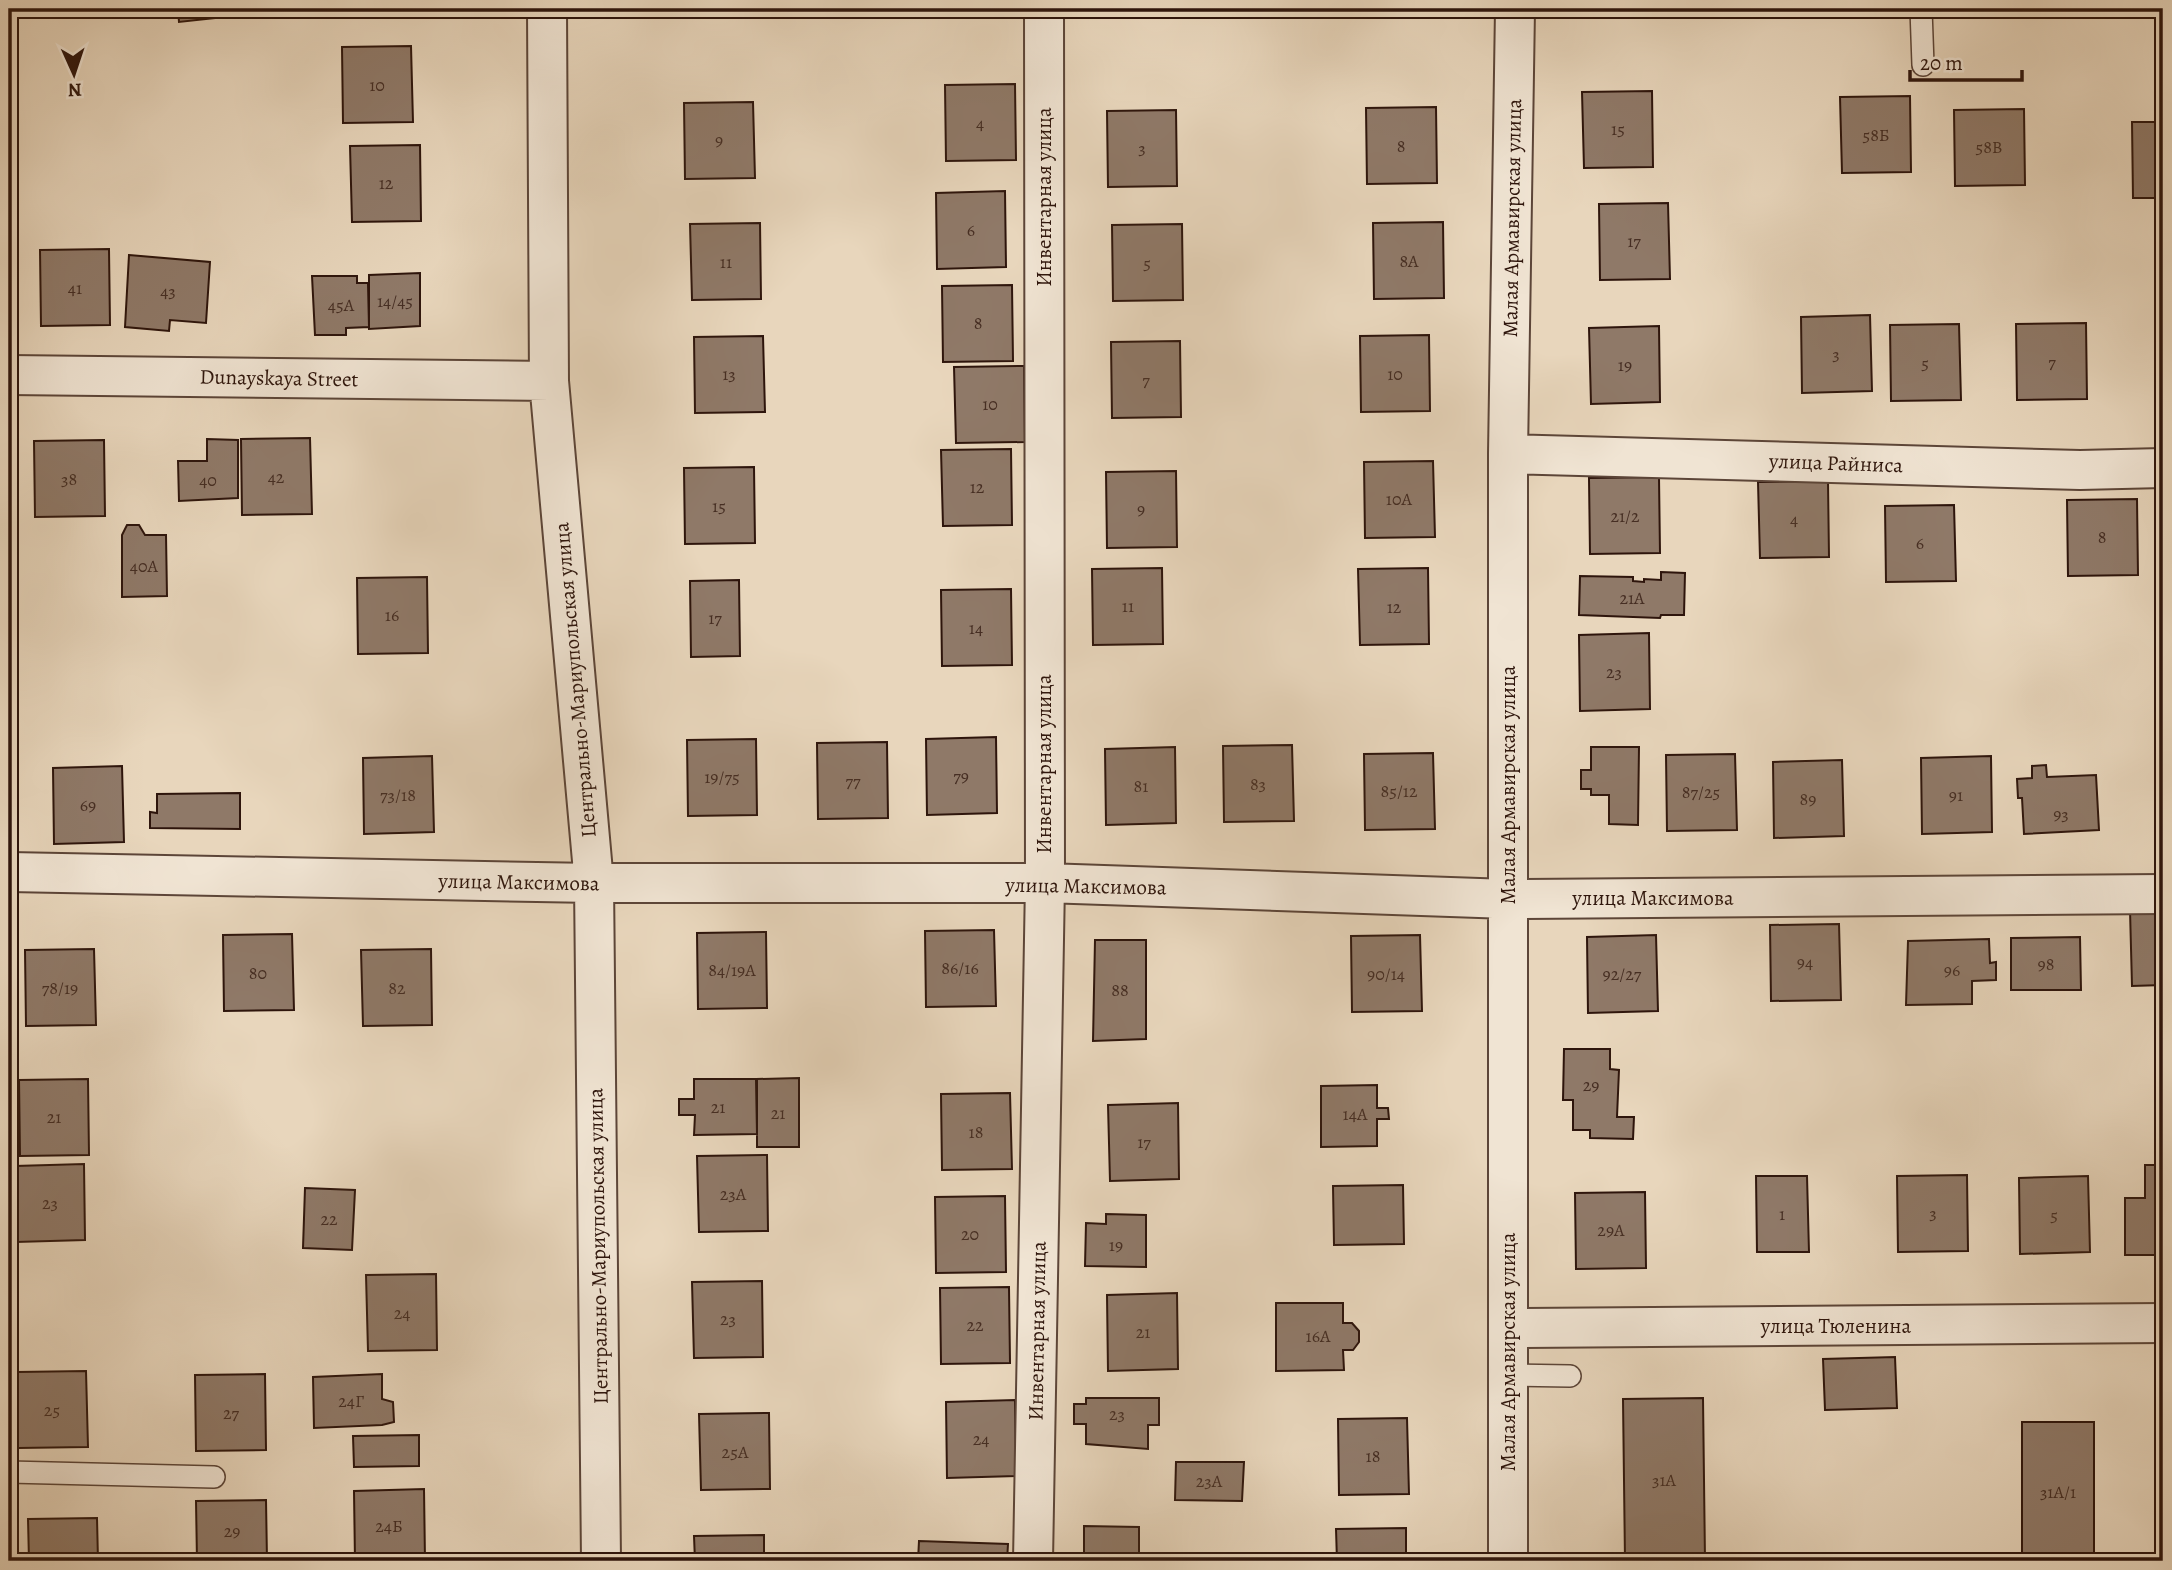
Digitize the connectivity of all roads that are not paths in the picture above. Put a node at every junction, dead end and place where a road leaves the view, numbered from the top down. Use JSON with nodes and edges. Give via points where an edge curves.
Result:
{"nodes":[{"id":1,"x":547,"y":9,"type":"edge"},
{"id":2,"x":1044,"y":9,"type":"edge"},
{"id":3,"x":1515,"y":9,"type":"edge"},
{"id":4,"x":1921,"y":9,"type":"edge"},
{"id":5,"x":1923,"y":65,"type":"dead end"},
{"id":6,"x":9,"y":375,"type":"edge"},
{"id":7,"x":548,"y":381,"type":"junction"},
{"id":8,"x":1508,"y":454,"type":"junction"},
{"id":9,"x":2163,"y":468,"type":"edge"},
{"id":10,"x":9,"y":872,"type":"edge"},
{"id":11,"x":594,"y":883,"type":"junction"},
{"id":12,"x":1045,"y":883,"type":"junction"},
{"id":13,"x":2163,"y":894,"type":"edge"},
{"id":14,"x":1508,"y":899,"type":"junction"},
{"id":15,"x":2163,"y":1323,"type":"edge"},
{"id":16,"x":1508,"y":1328,"type":"junction"},
{"id":17,"x":1508,"y":1375,"type":"junction"},
{"id":18,"x":1570,"y":1376,"type":"dead end"},
{"id":19,"x":9,"y":1472,"type":"edge"},
{"id":20,"x":214,"y":1477,"type":"dead end"},
{"id":21,"x":601,"y":1561,"type":"edge"},
{"id":22,"x":1033,"y":1561,"type":"edge"},
{"id":23,"x":1508,"y":1561,"type":"edge"}],
"edges":[{"from":1,"to":7,"type":"street","name":"Центрально-Мариупольская улица"},
{"from":2,"to":12,"type":"street","name":"Инвентарная улица"},
{"from":3,"to":8,"type":"street","name":"Малая Армавирская улица"},
{"from":4,"to":5,"type":"lane"},
{"from":6,"to":7,"type":"street","name":"Dunayskaya Street"},
{"from":7,"to":11,"type":"street","name":"Центрально-Мариупольская улица"},
{"from":8,"to":9,"type":"street","name":"улица Райниса","via":[[2080,470]]},
{"from":8,"to":14,"type":"street","name":"Малая Армавирская улица"},
{"from":10,"to":11,"type":"street","name":"улица Максимова"},
{"from":11,"to":12,"type":"street","name":"улица Максимова"},
{"from":11,"to":21,"type":"street","name":"Центрально-Мариупольская улица"},
{"from":12,"to":14,"type":"street","name":"улица Максимова"},
{"from":12,"to":22,"type":"street","name":"Инвентарная улица"},
{"from":13,"to":14,"type":"street","name":"улица Максимова"},
{"from":14,"to":16,"type":"street","name":"Малая Армавирская улица"},
{"from":15,"to":16,"type":"street","name":"улица Тюленина"},
{"from":16,"to":17,"type":"street","name":"Малая Армавирская улица"},
{"from":17,"to":18,"type":"lane"},
{"from":17,"to":23,"type":"street","name":"Малая Армавирская улица"},
{"from":19,"to":20,"type":"lane"}]}
